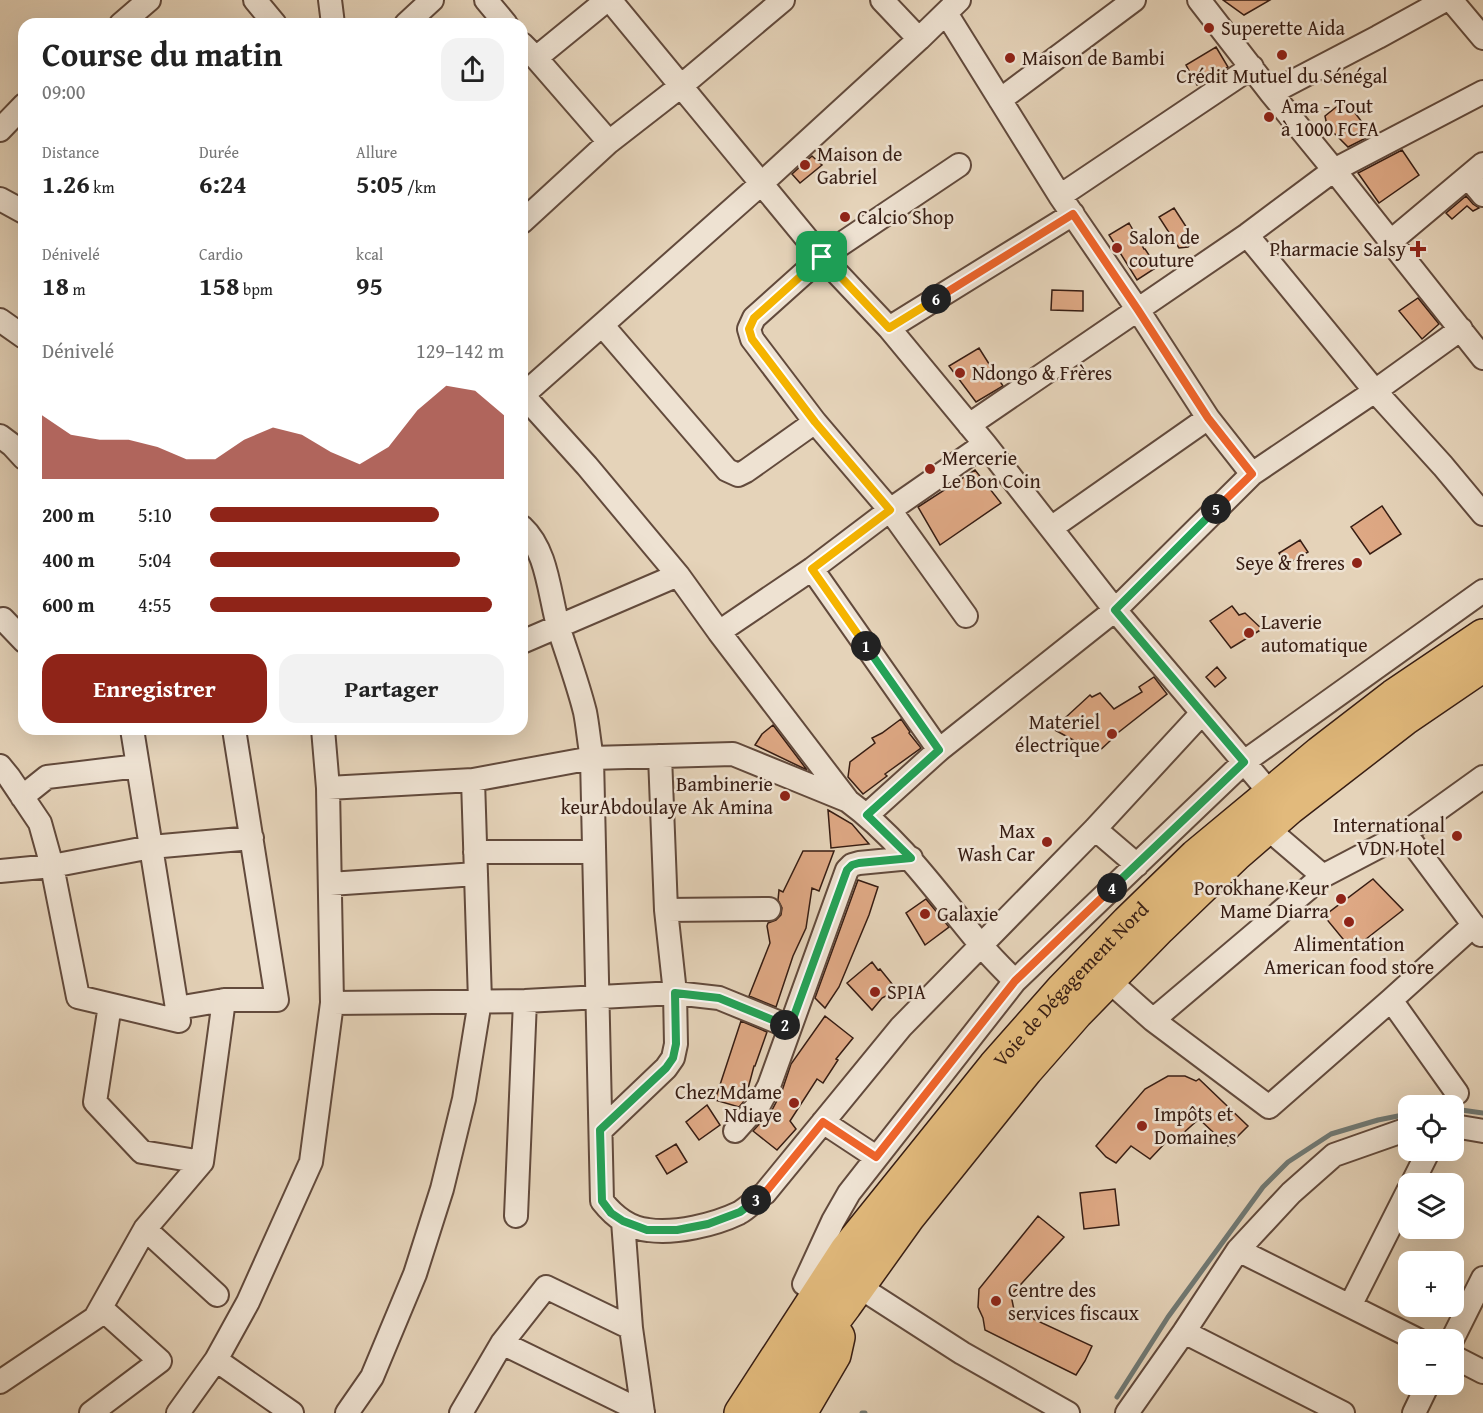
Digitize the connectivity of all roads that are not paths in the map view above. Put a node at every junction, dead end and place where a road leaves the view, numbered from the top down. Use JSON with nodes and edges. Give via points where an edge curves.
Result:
{"nodes":[{"id":1,"x":255,"y":0,"type":"edge"},
{"id":2,"x":330,"y":0,"type":"edge"},
{"id":3,"x":432,"y":0,"type":"edge"},
{"id":4,"x":486,"y":0,"type":"edge"},
{"id":5,"x":608,"y":0,"type":"edge"},
{"id":6,"x":882,"y":0,"type":"edge"},
{"id":7,"x":1134,"y":0,"type":"edge"},
{"id":8,"x":1199,"y":0,"type":"edge"},
{"id":9,"x":1445,"y":0,"type":"edge"},
{"id":10,"x":1451,"y":0,"type":"edge"},
{"id":11,"x":775,"y":2,"type":"edge"},
{"id":12,"x":952,"y":7,"type":"edge"},
{"id":13,"x":270,"y":18,"type":"edge"},
{"id":14,"x":332,"y":18,"type":"edge"},
{"id":15,"x":412,"y":18,"type":"edge"},
{"id":16,"x":501,"y":18,"type":"edge"},
{"id":17,"x":1483,"y":38,"type":"edge"},
{"id":18,"x":919,"y":39,"type":"junction"},
{"id":19,"x":529,"y":51,"type":"edge"},
{"id":20,"x":1252,"y":66,"type":"junction"},
{"id":21,"x":681,"y":86,"type":"junction"},
{"id":22,"x":1483,"y":92,"type":"edge"},
{"id":23,"x":1271,"y":93,"type":"junction"},
{"id":24,"x":1000,"y":100,"type":"junction"},
{"id":25,"x":609,"y":142,"type":"junction"},
{"id":26,"x":958,"y":165,"type":"dead end"},
{"id":27,"x":1334,"y":170,"type":"junction"},
{"id":28,"x":1476,"y":170,"type":"edge"},
{"id":29,"x":762,"y":183,"type":"junction"},
{"id":30,"x":1483,"y":195,"type":"edge"},
{"id":31,"x":0,"y":199,"type":"edge"},
{"id":32,"x":1066,"y":205,"type":"junction"},
{"id":33,"x":18,"y":209,"type":"edge"},
{"id":34,"x":528,"y":212,"type":"edge"},
{"id":35,"x":1247,"y":235,"type":"junction"},
{"id":36,"x":1390,"y":242,"type":"junction"},
{"id":37,"x":822,"y":257,"type":"junction"},
{"id":38,"x":1138,"y":310,"type":"junction"},
{"id":39,"x":0,"y":320,"type":"edge"},
{"id":40,"x":603,"y":326,"type":"junction"},
{"id":41,"x":889,"y":328,"type":"junction"},
{"id":42,"x":1461,"y":329,"type":"junction"},
{"id":43,"x":18,"y":333,"type":"edge"},
{"id":44,"x":1483,"y":358,"type":"edge"},
{"id":45,"x":528,"y":390,"type":"edge"},
{"id":46,"x":1375,"y":391,"type":"junction"},
{"id":47,"x":528,"y":400,"type":"edge"},
{"id":48,"x":1208,"y":418,"type":"junction"},
{"id":49,"x":815,"y":422,"type":"junction"},
{"id":50,"x":969,"y":425,"type":"junction"},
{"id":51,"x":0,"y":436,"type":"edge"},
{"id":52,"x":985,"y":444,"type":"junction"},
{"id":53,"x":18,"y":452,"type":"edge"},
{"id":54,"x":1252,"y":474,"type":"junction"},
{"id":55,"x":890,"y":510,"type":"junction"},
{"id":56,"x":1483,"y":514,"type":"edge"},
{"id":57,"x":1051,"y":528,"type":"junction"},
{"id":58,"x":528,"y":532,"type":"edge"},
{"id":59,"x":812,"y":569,"type":"junction"},
{"id":60,"x":678,"y":575,"type":"junction"},
{"id":61,"x":1483,"y":591,"type":"edge"},
{"id":62,"x":1115,"y":610,"type":"junction"},
{"id":63,"x":966,"y":616,"type":"dead end"},
{"id":64,"x":3,"y":619,"type":"dead end"},
{"id":65,"x":559,"y":627,"type":"junction"},
{"id":66,"x":719,"y":632,"type":"junction"},
{"id":67,"x":18,"y":635,"type":"edge"},
{"id":68,"x":1483,"y":636,"type":"edge"},
{"id":69,"x":528,"y":640,"type":"edge"},
{"id":70,"x":1483,"y":665,"type":"edge"},
{"id":71,"x":1202,"y":713,"type":"junction"},
{"id":72,"x":133,"y":735,"type":"edge"},
{"id":73,"x":235,"y":735,"type":"edge"},
{"id":74,"x":324,"y":735,"type":"edge"},
{"id":75,"x":939,"y":750,"type":"junction"},
{"id":76,"x":660,"y":756,"type":"junction"},
{"id":77,"x":592,"y":758,"type":"junction"},
{"id":78,"x":1244,"y":762,"type":"junction"},
{"id":79,"x":0,"y":766,"type":"edge"},
{"id":80,"x":138,"y":766,"type":"junction"},
{"id":81,"x":1483,"y":777,"type":"edge"},
{"id":82,"x":473,"y":780,"type":"junction"},
{"id":83,"x":328,"y":788,"type":"junction"},
{"id":84,"x":1271,"y":794,"type":"junction"},
{"id":85,"x":22,"y":797,"type":"junction"},
{"id":86,"x":848,"y":801,"type":"junction"},
{"id":87,"x":867,"y":815,"type":"junction"},
{"id":88,"x":1095,"y":828,"type":"junction"},
{"id":89,"x":1267,"y":828,"type":"junction"},
{"id":90,"x":1405,"y":833,"type":"junction"},
{"id":91,"x":252,"y":838,"type":"junction"},
{"id":92,"x":151,"y":847,"type":"junction"},
{"id":93,"x":594,"y":852,"type":"junction"},
{"id":94,"x":911,"y":858,"type":"junction"},
{"id":95,"x":475,"y":863,"type":"junction"},
{"id":96,"x":1137,"y":865,"type":"junction"},
{"id":97,"x":52,"y":866,"type":"junction"},
{"id":98,"x":0,"y":871,"type":"edge"},
{"id":99,"x":1323,"y":876,"type":"junction"},
{"id":100,"x":330,"y":884,"type":"junction"},
{"id":101,"x":769,"y":909,"type":"dead end"},
{"id":102,"x":666,"y":910,"type":"junction"},
{"id":103,"x":1478,"y":931,"type":"edge"},
{"id":104,"x":981,"y":944,"type":"junction"},
{"id":105,"x":1108,"y":980,"type":"junction"},
{"id":106,"x":1015,"y":981,"type":"junction"},
{"id":107,"x":675,"y":993,"type":"junction"},
{"id":108,"x":597,"y":996,"type":"junction"},
{"id":109,"x":224,"y":1000,"type":"junction"},
{"id":110,"x":525,"y":1000,"type":"junction"},
{"id":111,"x":1391,"y":1000,"type":"junction"},
{"id":112,"x":480,"y":1001,"type":"junction"},
{"id":113,"x":332,"y":1003,"type":"junction"},
{"id":114,"x":110,"y":1005,"type":"junction"},
{"id":115,"x":177,"y":1008,"type":"junction"},
{"id":116,"x":1153,"y":1020,"type":"junction"},
{"id":117,"x":790,"y":1027,"type":"junction"},
{"id":118,"x":1457,"y":1093,"type":"dead end"},
{"id":119,"x":823,"y":1122,"type":"junction"},
{"id":120,"x":1464,"y":1128,"type":"edge"},
{"id":121,"x":600,"y":1130,"type":"junction"},
{"id":122,"x":735,"y":1131,"type":"dead end"},
{"id":123,"x":1483,"y":1131,"type":"edge"},
{"id":124,"x":1398,"y":1133,"type":"edge"},
{"id":125,"x":876,"y":1157,"type":"junction"},
{"id":126,"x":202,"y":1162,"type":"junction"},
{"id":127,"x":1398,"y":1211,"type":"edge"},
{"id":128,"x":516,"y":1216,"type":"dead end"},
{"id":129,"x":623,"y":1221,"type":"junction"},
{"id":130,"x":145,"y":1229,"type":"junction"},
{"id":131,"x":847,"y":1250,"type":"junction"},
{"id":132,"x":1238,"y":1250,"type":"junction"},
{"id":133,"x":1483,"y":1278,"type":"edge"},
{"id":134,"x":804,"y":1284,"type":"junction"},
{"id":135,"x":217,"y":1295,"type":"dead end"},
{"id":136,"x":852,"y":1296,"type":"junction"},
{"id":137,"x":1350,"y":1306,"type":"junction"},
{"id":138,"x":100,"y":1308,"type":"junction"},
{"id":139,"x":631,"y":1328,"type":"junction"},
{"id":140,"x":1458,"y":1329,"type":"edge"},
{"id":141,"x":1398,"y":1330,"type":"edge"},
{"id":142,"x":1184,"y":1332,"type":"junction"},
{"id":143,"x":502,"y":1343,"type":"junction"},
{"id":144,"x":216,"y":1360,"type":"junction"},
{"id":145,"x":1464,"y":1362,"type":"edge"},
{"id":146,"x":1483,"y":1372,"type":"edge"},
{"id":147,"x":0,"y":1382,"type":"edge"},
{"id":148,"x":1423,"y":1395,"type":"edge"},
{"id":149,"x":91,"y":1413,"type":"edge"},
{"id":150,"x":178,"y":1413,"type":"edge"},
{"id":151,"x":292,"y":1413,"type":"edge"},
{"id":152,"x":347,"y":1413,"type":"edge"},
{"id":153,"x":461,"y":1413,"type":"edge"},
{"id":154,"x":643,"y":1413,"type":"edge"},
{"id":155,"x":716,"y":1413,"type":"edge"},
{"id":156,"x":741,"y":1413,"type":"edge"},
{"id":157,"x":771,"y":1413,"type":"edge"},
{"id":158,"x":800,"y":1413,"type":"edge"},
{"id":159,"x":1068,"y":1413,"type":"edge"},
{"id":160,"x":1127,"y":1413,"type":"edge"},
{"id":161,"x":1342,"y":1413,"type":"edge"},
{"id":162,"x":1414,"y":1413,"type":"edge"}],
"edges":[{"from":1,"to":13,"type":"street"},
{"from":2,"to":14,"type":"street"},
{"from":3,"to":15,"type":"street"},
{"from":4,"to":16,"type":"street"},
{"from":5,"to":19,"type":"street"},
{"from":5,"to":21,"type":"street"},
{"from":6,"to":18,"type":"street"},
{"from":7,"to":24,"type":"street"},
{"from":8,"to":20,"type":"street"},
{"from":9,"to":23,"type":"street"},
{"from":10,"to":17,"type":"street"},
{"from":11,"to":21,"type":"street"},
{"from":12,"to":18,"type":"street"},
{"from":12,"to":24,"type":"street"},
{"from":18,"to":29,"type":"street"},
{"from":19,"to":25,"type":"street"},
{"from":20,"to":23,"type":"street"},
{"from":20,"to":32,"type":"street"},
{"from":21,"to":25,"type":"street"},
{"from":21,"to":29,"type":"street"},
{"from":22,"to":27,"type":"street"},
{"from":23,"to":27,"type":"street"},
{"from":24,"to":32,"type":"street"},
{"from":25,"to":34,"type":"street"},
{"from":26,"to":37,"type":"street"},
{"from":27,"to":35,"type":"street"},
{"from":27,"to":36,"type":"street"},
{"from":28,"to":30,"type":"street"},
{"from":28,"to":36,"type":"street"},
{"from":29,"to":37,"type":"street"},
{"from":29,"to":40,"type":"street"},
{"from":31,"to":33,"type":"street"},
{"from":32,"to":38,"type":"street"},
{"from":32,"to":41,"type":"street"},
{"from":35,"to":38,"type":"street"},
{"from":35,"to":46,"type":"street"},
{"from":36,"to":42,"type":"street"},
{"from":37,"to":41,"type":"street"},
{"from":37,"to":49,"type":"street","via":[[754,318],[749,329],[752,339]]},
{"from":38,"to":48,"type":"street"},
{"from":38,"to":50,"type":"street"},
{"from":39,"to":43,"type":"street"},
{"from":40,"to":45,"type":"street"},
{"from":40,"to":49,"type":"street","via":[[728,470],[738,475]]},
{"from":41,"to":50,"type":"street"},
{"from":42,"to":44,"type":"street"},
{"from":42,"to":46,"type":"street"},
{"from":46,"to":54,"type":"street"},
{"from":46,"to":56,"type":"street"},
{"from":47,"to":60,"type":"street"},
{"from":48,"to":54,"type":"street"},
{"from":48,"to":57,"type":"street"},
{"from":49,"to":55,"type":"street"},
{"from":50,"to":52,"type":"street"},
{"from":51,"to":53,"type":"street"},
{"from":52,"to":55,"type":"street"},
{"from":52,"to":57,"type":"street"},
{"from":54,"to":62,"type":"street"},
{"from":55,"to":59,"type":"street"},
{"from":55,"to":63,"type":"street"},
{"from":57,"to":62,"type":"street"},
{"from":58,"to":65,"type":"street","via":[[540,551]]},
{"from":59,"to":66,"type":"street"},
{"from":59,"to":75,"type":"street"},
{"from":60,"to":65,"type":"street"},
{"from":60,"to":66,"type":"street"},
{"from":61,"to":78,"type":"street"},
{"from":62,"to":71,"type":"street"},
{"from":62,"to":75,"type":"street"},
{"from":64,"to":67,"type":"street"},
{"from":65,"to":69,"type":"street"},
{"from":65,"to":77,"type":"street","via":[[585,715]]},
{"from":66,"to":86,"type":"street"},
{"from":68,"to":84,"type":"highway","name":"Voie de Dégagement Nord","via":[[1394,696]]},
{"from":70,"to":89,"type":"highway","name":"Voie de Dégagement Nord","via":[[1404,719]]},
{"from":71,"to":78,"type":"street"},
{"from":71,"to":88,"type":"street"},
{"from":72,"to":80,"type":"street"},
{"from":73,"to":91,"type":"street"},
{"from":74,"to":83,"type":"street"},
{"from":75,"to":87,"type":"street"},
{"from":76,"to":77,"type":"street"},
{"from":76,"to":86,"type":"street","via":[[733,754]]},
{"from":76,"to":102,"type":"street"},
{"from":77,"to":82,"type":"street"},
{"from":77,"to":93,"type":"street"},
{"from":78,"to":84,"type":"street"},
{"from":78,"to":96,"type":"street"},
{"from":79,"to":85,"type":"street"},
{"from":80,"to":85,"type":"street","via":[[47,777]]},
{"from":80,"to":92,"type":"street"},
{"from":81,"to":90,"type":"street"},
{"from":82,"to":83,"type":"street"},
{"from":82,"to":95,"type":"street"},
{"from":83,"to":100,"type":"street"},
{"from":84,"to":131,"type":"highway","name":"Voie de Dégagement Nord","via":[[1196,856],[1063,989],[995,1066]]},
{"from":85,"to":97,"type":"street","via":[[40,823]]},
{"from":86,"to":87,"type":"street"},
{"from":87,"to":94,"type":"street"},
{"from":88,"to":96,"type":"street"},
{"from":88,"to":104,"type":"street"},
{"from":89,"to":99,"type":"street"},
{"from":89,"to":105,"type":"highway","name":"Voie de Dégagement Nord"},
{"from":90,"to":99,"type":"street"},
{"from":90,"to":103,"type":"street"},
{"from":91,"to":92,"type":"street"},
{"from":91,"to":109,"type":"street","via":[[277,1000]]},
{"from":92,"to":97,"type":"street"},
{"from":92,"to":115,"type":"street"},
{"from":93,"to":95,"type":"street"},
{"from":93,"to":108,"type":"street"},
{"from":94,"to":104,"type":"street"},
{"from":94,"to":117,"type":"street","via":[[859,863],[847,870]]},
{"from":95,"to":100,"type":"street"},
{"from":95,"to":112,"type":"street"},
{"from":96,"to":106,"type":"street"},
{"from":97,"to":98,"type":"street"},
{"from":97,"to":114,"type":"street","via":[[78,997]]},
{"from":99,"to":116,"type":"street"},
{"from":100,"to":113,"type":"street"},
{"from":101,"to":102,"type":"street"},
{"from":102,"to":107,"type":"street"},
{"from":103,"to":111,"type":"street"},
{"from":104,"to":106,"type":"street"},
{"from":104,"to":119,"type":"street","via":[[901,1027]]},
{"from":105,"to":116,"type":"street"},
{"from":105,"to":136,"type":"highway","name":"Voie de Dégagement Nord","via":[[1026,1070],[908,1217]]},
{"from":106,"to":125,"type":"street"},
{"from":107,"to":108,"type":"street"},
{"from":107,"to":117,"type":"street","via":[[719,998]]},
{"from":107,"to":121,"type":"street","via":[[673,1058]]},
{"from":108,"to":110,"type":"street"},
{"from":108,"to":121,"type":"street"},
{"from":109,"to":115,"type":"street"},
{"from":109,"to":126,"type":"street"},
{"from":110,"to":112,"type":"street"},
{"from":110,"to":128,"type":"street"},
{"from":111,"to":116,"type":"street","via":[[1269,1107]]},
{"from":111,"to":118,"type":"street"},
{"from":112,"to":113,"type":"street"},
{"from":112,"to":152,"type":"street","via":[[464,1099],[419,1263],[372,1377]]},
{"from":113,"to":144,"type":"street","via":[[311,1162],[248,1302]]},
{"from":114,"to":115,"type":"street","via":[[178,1021]]},
{"from":114,"to":126,"type":"street","via":[[95,1102],[142,1152]]},
{"from":117,"to":122,"type":"street","via":[[769,1086],[760,1103]]},
{"from":119,"to":125,"type":"street"},
{"from":119,"to":129,"type":"street","via":[[765,1193],[740,1212],[677,1230],[647,1230]]},
{"from":120,"to":123,"type":"street"},
{"from":121,"to":129,"type":"street","via":[[602,1201]]},
{"from":124,"to":132,"type":"street","via":[[1334,1155],[1291,1193]]},
{"from":125,"to":134,"type":"street","via":[[833,1221]]},
{"from":126,"to":130,"type":"street"},
{"from":127,"to":137,"type":"street"},
{"from":129,"to":139,"type":"street"},
{"from":130,"to":135,"type":"street"},
{"from":130,"to":138,"type":"street"},
{"from":131,"to":134,"type":"highway"},
{"from":131,"to":156,"type":"highway","name":"Voie de Dégagement Nord"},
{"from":132,"to":137,"type":"street"},
{"from":132,"to":142,"type":"street"},
{"from":133,"to":140,"type":"street"},
{"from":134,"to":155,"type":"highway","via":[[741,1371]]},
{"from":136,"to":157,"type":"highway","name":"Voie de Dégagement Nord"},
{"from":136,"to":158,"type":"highway","via":[[834,1355]]},
{"from":136,"to":159,"type":"street"},
{"from":137,"to":141,"type":"street"},
{"from":138,"to":147,"type":"street","via":[[94,1318]]},
{"from":138,"to":149,"type":"street","via":[[160,1361]]},
{"from":139,"to":143,"type":"street","via":[[546,1287]]},
{"from":139,"to":154,"type":"street"},
{"from":142,"to":160,"type":"street"},
{"from":142,"to":161,"type":"street"},
{"from":143,"to":153,"type":"street"},
{"from":143,"to":154,"type":"street"},
{"from":144,"to":150,"type":"street"},
{"from":144,"to":151,"type":"street"},
{"from":145,"to":146,"type":"street"},
{"from":148,"to":162,"type":"street"}]}
